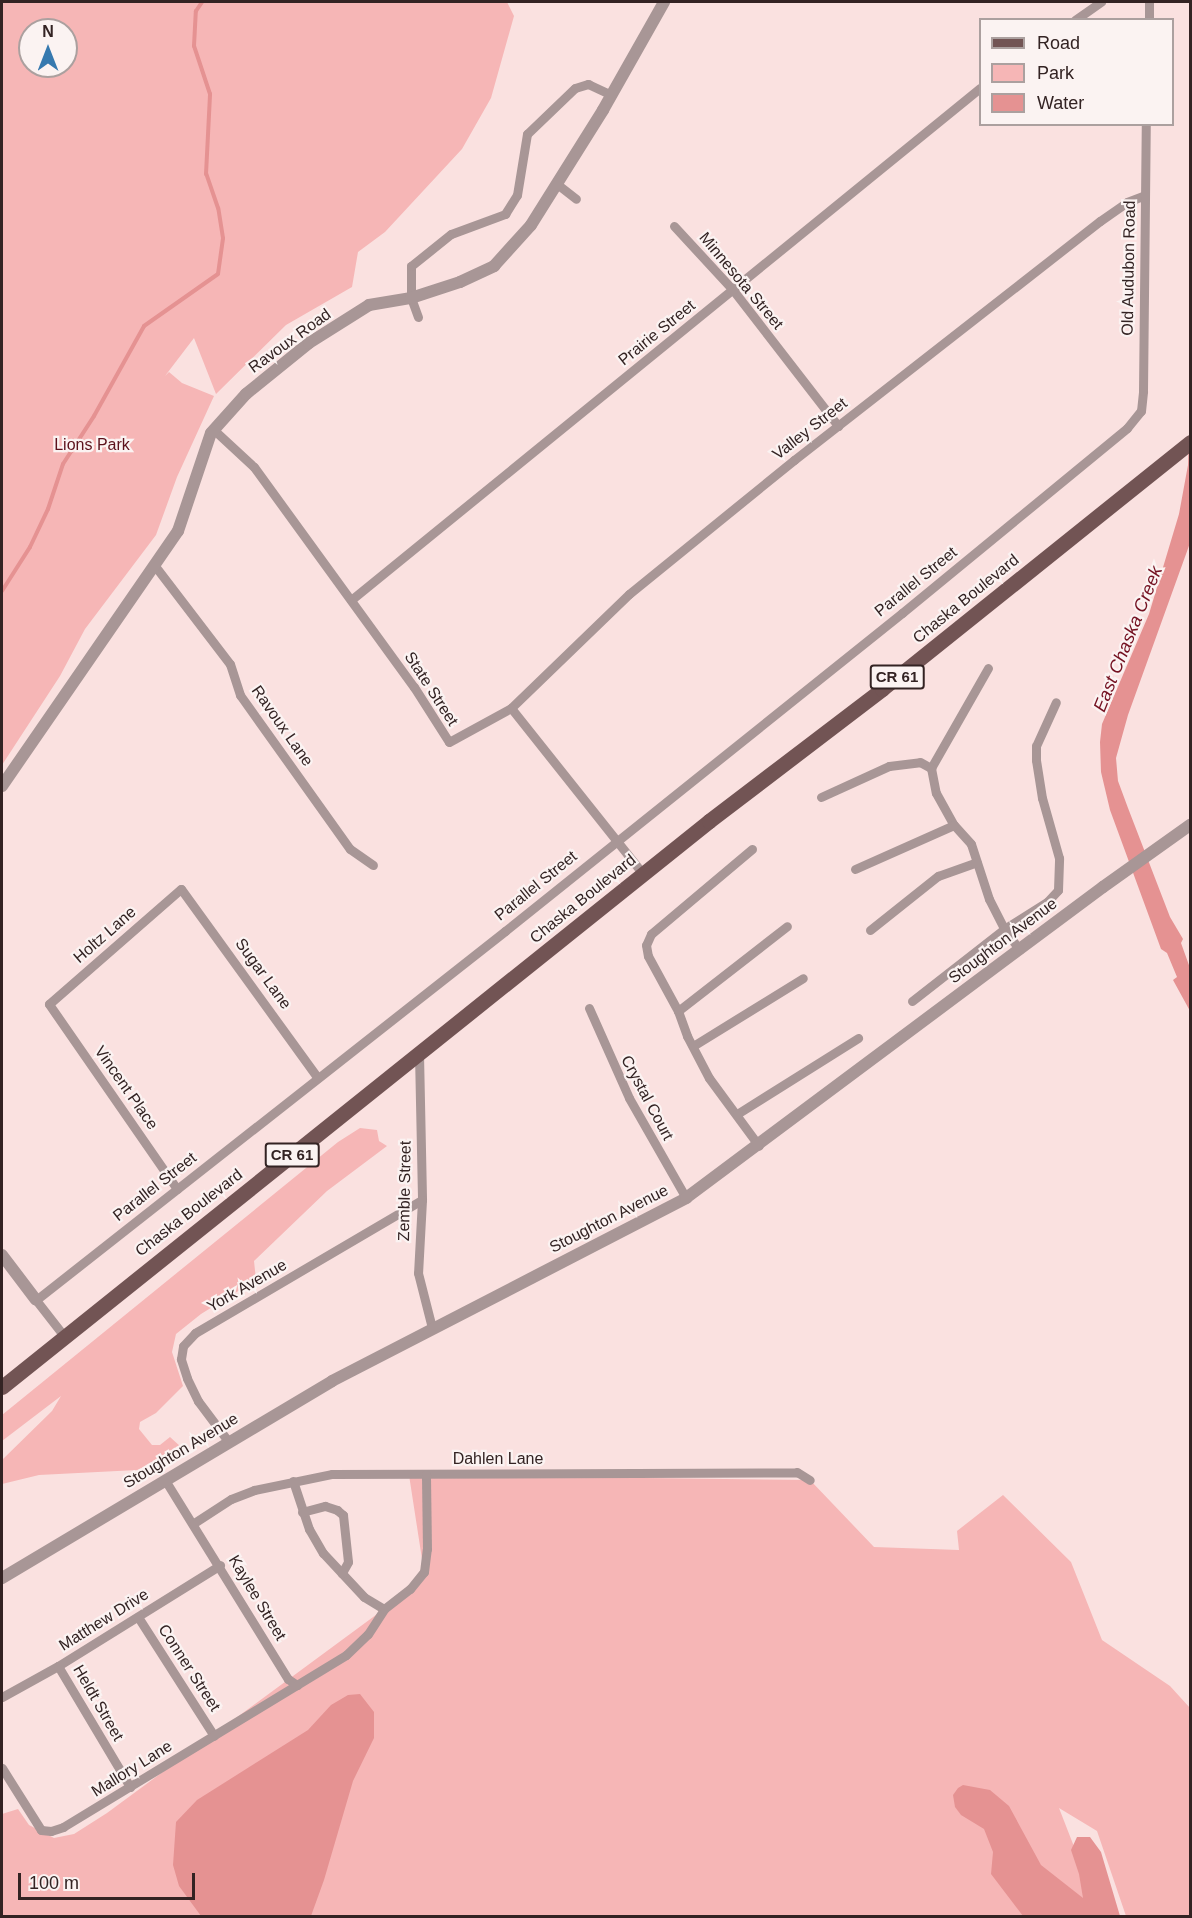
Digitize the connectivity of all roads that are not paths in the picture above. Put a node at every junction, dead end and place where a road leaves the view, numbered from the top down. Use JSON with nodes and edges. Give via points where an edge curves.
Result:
{"nodes":[{"id":1,"x":664,"y":2,"type":"edge"},
{"id":2,"x":1101,"y":2,"type":"edge"},
{"id":3,"x":1149,"y":2,"type":"edge"},
{"id":4,"x":1078,"y":18,"type":"edge"},
{"id":5,"x":1149,"y":18,"type":"edge"},
{"id":6,"x":979,"y":90,"type":"edge"},
{"id":7,"x":612,"y":95,"type":"junction"},
{"id":8,"x":1146,"y":126,"type":"edge"},
{"id":9,"x":557,"y":184,"type":"junction"},
{"id":10,"x":1145,"y":195,"type":"junction"},
{"id":11,"x":576,"y":199,"type":"dead end"},
{"id":12,"x":674,"y":226,"type":"dead end"},
{"id":13,"x":733,"y":290,"type":"junction"},
{"id":14,"x":411,"y":298,"type":"junction"},
{"id":15,"x":418,"y":317,"type":"dead end"},
{"id":16,"x":1141,"y":411,"type":"joint"},
{"id":17,"x":838,"y":426,"type":"junction"},
{"id":18,"x":214,"y":430,"type":"junction"},
{"id":19,"x":1191,"y":442,"type":"edge"},
{"id":20,"x":155,"y":567,"type":"junction"},
{"id":21,"x":351,"y":600,"type":"junction"},
{"id":22,"x":988,"y":668,"type":"dead end"},
{"id":23,"x":1056,"y":702,"type":"dead end"},
{"id":24,"x":511,"y":708,"type":"junction"},
{"id":25,"x":931,"y":768,"type":"junction"},
{"id":26,"x":2,"y":786,"type":"edge"},
{"id":27,"x":822,"y":797,"type":"dead end"},
{"id":28,"x":954,"y":825,"type":"junction"},
{"id":29,"x":1191,"y":825,"type":"edge"},
{"id":30,"x":616,"y":841,"type":"junction"},
{"id":31,"x":752,"y":849,"type":"dead end"},
{"id":32,"x":977,"y":862,"type":"junction"},
{"id":33,"x":373,"y":865,"type":"dead end"},
{"id":34,"x":855,"y":869,"type":"dead end"},
{"id":35,"x":643,"y":874,"type":"junction"},
{"id":36,"x":181,"y":889,"type":"joint"},
{"id":37,"x":787,"y":926,"type":"dead end"},
{"id":38,"x":1004,"y":929,"type":"junction"},
{"id":39,"x":870,"y":930,"type":"dead end"},
{"id":40,"x":1020,"y":950,"type":"junction"},
{"id":41,"x":803,"y":978,"type":"dead end"},
{"id":42,"x":912,"y":1001,"type":"dead end"},
{"id":43,"x":49,"y":1004,"type":"joint"},
{"id":44,"x":589,"y":1008,"type":"dead end"},
{"id":45,"x":678,"y":1011,"type":"junction"},
{"id":46,"x":858,"y":1038,"type":"dead end"},
{"id":47,"x":693,"y":1046,"type":"junction"},
{"id":48,"x":419,"y":1054,"type":"junction"},
{"id":49,"x":318,"y":1078,"type":"junction"},
{"id":50,"x":737,"y":1114,"type":"junction"},
{"id":51,"x":759,"y":1146,"type":"junction"},
{"id":52,"x":177,"y":1189,"type":"junction"},
{"id":53,"x":686,"y":1198,"type":"junction"},
{"id":54,"x":422,"y":1200,"type":"junction"},
{"id":55,"x":2,"y":1255,"type":"edge"},
{"id":56,"x":36,"y":1300,"type":"junction"},
{"id":57,"x":432,"y":1328,"type":"junction"},
{"id":58,"x":64,"y":1336,"type":"junction"},
{"id":59,"x":2,"y":1387,"type":"edge"},
{"id":60,"x":228,"y":1441,"type":"junction"},
{"id":61,"x":426,"y":1474,"type":"junction"},
{"id":62,"x":165,"y":1480,"type":"junction"},
{"id":63,"x":810,"y":1480,"type":"dead end"},
{"id":64,"x":293,"y":1481,"type":"junction"},
{"id":65,"x":302,"y":1512,"type":"junction"},
{"id":66,"x":194,"y":1523,"type":"junction"},
{"id":67,"x":220,"y":1565,"type":"junction"},
{"id":68,"x":342,"y":1573,"type":"junction"},
{"id":69,"x":2,"y":1578,"type":"edge"},
{"id":70,"x":384,"y":1609,"type":"junction"},
{"id":71,"x":138,"y":1617,"type":"junction"},
{"id":72,"x":58,"y":1666,"type":"junction"},
{"id":73,"x":297,"y":1685,"type":"junction"},
{"id":74,"x":2,"y":1697,"type":"edge"},
{"id":75,"x":214,"y":1736,"type":"junction"},
{"id":76,"x":2,"y":1768,"type":"edge"},
{"id":77,"x":130,"y":1787,"type":"junction"}],
"edges":[{"from":1,"to":7,"type":"street","name":"Ravoux Road"},
{"from":2,"to":4,"type":"street"},
{"from":3,"to":5,"type":"street"},
{"from":6,"to":13,"type":"street","name":"Prairie Street"},
{"from":7,"to":9,"type":"street","name":"Ravoux Road"},
{"from":7,"to":14,"type":"street","via":[[588,84],[575,88],[544,116],[527,134],[517,195],[505,214],[451,234],[411,266]]},
{"from":8,"to":10,"type":"street","name":"Old Audubon Road"},
{"from":9,"to":11,"type":"street"},
{"from":9,"to":14,"type":"street","name":"Ravoux Road","via":[[531,225],[494,266]]},
{"from":10,"to":16,"type":"street","name":"Old Audubon Road"},
{"from":10,"to":17,"type":"street","name":"Valley Street","via":[[1100,221]]},
{"from":12,"to":13,"type":"street","name":"Minnesota Street"},
{"from":13,"to":17,"type":"street","name":"Minnesota Street"},
{"from":13,"to":21,"type":"street","name":"Prairie Street"},
{"from":14,"to":15,"type":"street"},
{"from":14,"to":18,"type":"street","name":"Ravoux Road","via":[[369,305],[309,343],[246,394]]},
{"from":16,"to":30,"type":"street","name":"Parallel Street","via":[[1127,428],[1052,491]]},
{"from":17,"to":24,"type":"street","name":"Valley Street","via":[[629,594]]},
{"from":18,"to":20,"type":"street","name":"Ravoux Road","via":[[178,531]]},
{"from":18,"to":21,"type":"street","name":"State Street","via":[[254,467]]},
{"from":19,"to":35,"type":"main road","name":"Chaska Boulevard","number":"CR 61"},
{"from":20,"to":26,"type":"street","name":"Ravoux Road"},
{"from":20,"to":33,"type":"street","name":"Ravoux Lane","via":[[230,664],[240,695],[350,849]]},
{"from":21,"to":24,"type":"street","name":"State Street","via":[[449,742]]},
{"from":22,"to":25,"type":"street"},
{"from":23,"to":38,"type":"street","via":[[1036,746],[1036,760],[1059,858],[1058,890],[1047,902]]},
{"from":24,"to":30,"type":"street"},
{"from":25,"to":27,"type":"street","via":[[920,762],[906,763]]},
{"from":25,"to":28,"type":"street","via":[[936,793]]},
{"from":28,"to":32,"type":"street","via":[[971,844]]},
{"from":28,"to":34,"type":"street"},
{"from":29,"to":40,"type":"street","name":"Stoughton Avenue"},
{"from":30,"to":35,"type":"street"},
{"from":30,"to":49,"type":"street","name":"Parallel Street"},
{"from":31,"to":45,"type":"street","via":[[651,934],[646,945],[648,956]]},
{"from":32,"to":38,"type":"street"},
{"from":32,"to":39,"type":"street","via":[[938,876]]},
{"from":35,"to":48,"type":"main road","name":"Chaska Boulevard","number":"CR 61"},
{"from":36,"to":43,"type":"street","name":"Holtz Lane"},
{"from":36,"to":49,"type":"street","name":"Sugar Lane"},
{"from":37,"to":45,"type":"street"},
{"from":38,"to":40,"type":"street"},
{"from":38,"to":42,"type":"street"},
{"from":40,"to":51,"type":"street","name":"Stoughton Avenue"},
{"from":41,"to":47,"type":"street"},
{"from":43,"to":52,"type":"street","name":"Vincent Place"},
{"from":44,"to":53,"type":"street","name":"Crystal Court","via":[[629,1098]]},
{"from":45,"to":47,"type":"street"},
{"from":46,"to":50,"type":"street"},
{"from":47,"to":50,"type":"street","via":[[709,1078]]},
{"from":48,"to":54,"type":"street","name":"Zemble Street"},
{"from":48,"to":58,"type":"main road","name":"Chaska Boulevard","number":"CR 61"},
{"from":49,"to":52,"type":"street","name":"Parallel Street"},
{"from":50,"to":51,"type":"street"},
{"from":51,"to":53,"type":"street","name":"Stoughton Avenue"},
{"from":52,"to":56,"type":"street","name":"Parallel Street"},
{"from":53,"to":57,"type":"street","name":"Stoughton Avenue"},
{"from":54,"to":57,"type":"street","name":"Zemble Street","via":[[418,1273]]},
{"from":54,"to":60,"type":"street","name":"York Avenue","via":[[195,1333],[183,1346],[181,1359],[198,1401]]},
{"from":55,"to":56,"type":"street"},
{"from":56,"to":58,"type":"street"},
{"from":57,"to":60,"type":"street","name":"Stoughton Avenue"},
{"from":58,"to":59,"type":"main road","name":"Chaska Boulevard","number":"CR 61"},
{"from":60,"to":62,"type":"street","name":"Stoughton Avenue"},
{"from":61,"to":63,"type":"street","name":"Dahlen Lane","via":[[797,1472]]},
{"from":61,"to":64,"type":"street","name":"Dahlen Lane","via":[[332,1474]]},
{"from":61,"to":70,"type":"street","name":"Mallory Lane","via":[[424,1572]]},
{"from":62,"to":66,"type":"street","name":"Kaylee Street"},
{"from":62,"to":69,"type":"street","name":"Stoughton Avenue"},
{"from":64,"to":65,"type":"street"},
{"from":64,"to":66,"type":"street","name":"Dahlen Lane","via":[[231,1499]]},
{"from":65,"to":68,"type":"street","via":[[323,1552]]},
{"from":65,"to":68,"type":"street","via":[[325,1506],[343,1515],[348,1562]]},
{"from":66,"to":67,"type":"street","name":"Kaylee Street"},
{"from":67,"to":71,"type":"street","name":"Matthew Drive"},
{"from":67,"to":73,"type":"street","name":"Kaylee Street","via":[[288,1679]]},
{"from":68,"to":70,"type":"street","via":[[364,1597]]},
{"from":70,"to":73,"type":"street","name":"Mallory Lane","via":[[368,1634],[346,1655]]},
{"from":71,"to":72,"type":"street","name":"Matthew Drive"},
{"from":71,"to":75,"type":"street","name":"Conner Street"},
{"from":72,"to":74,"type":"street","name":"Matthew Drive"},
{"from":72,"to":77,"type":"street","name":"Heldt Street"},
{"from":73,"to":75,"type":"street","name":"Mallory Lane"},
{"from":75,"to":77,"type":"street","name":"Mallory Lane"},
{"from":76,"to":77,"type":"street","name":"Mallory Lane","via":[[41,1830],[63,1827]]}]}
